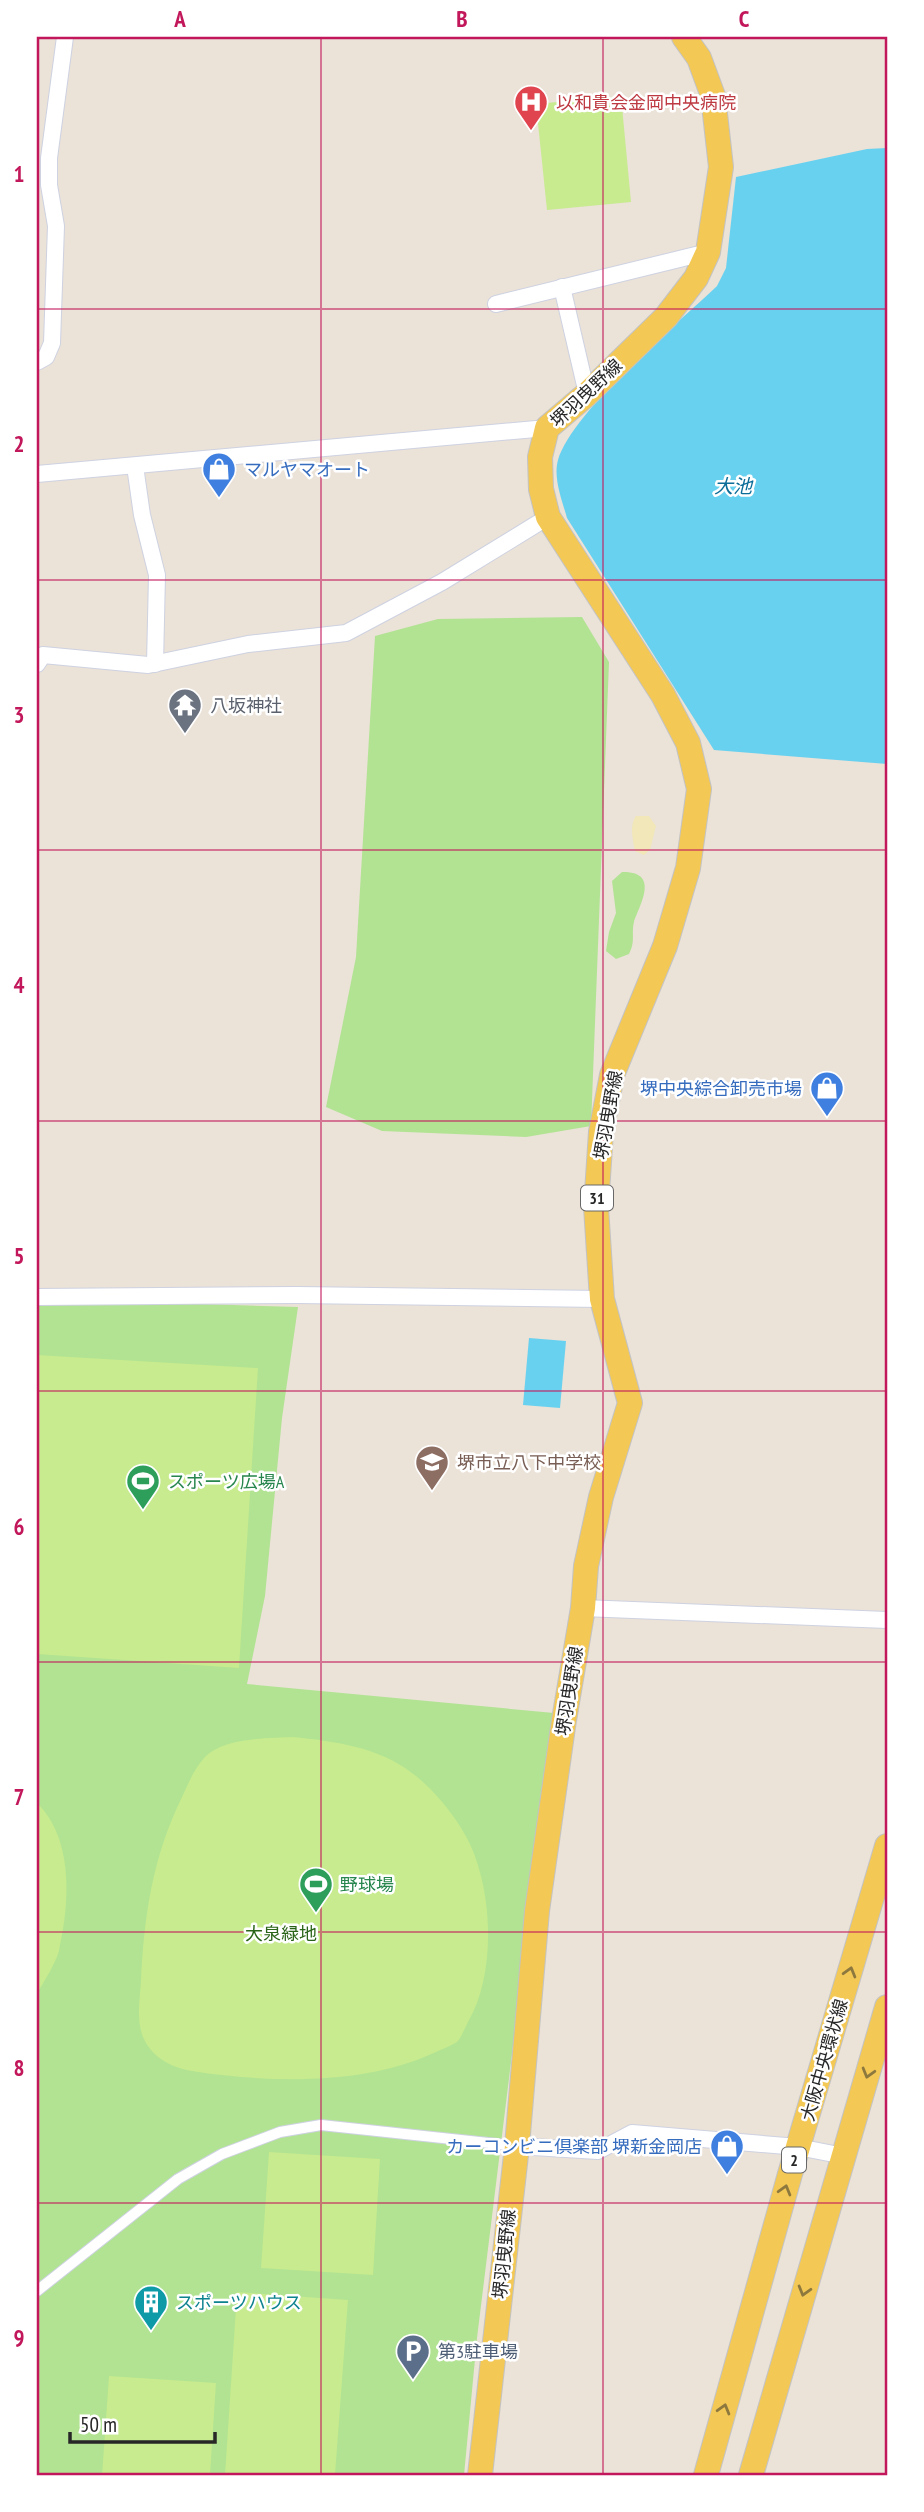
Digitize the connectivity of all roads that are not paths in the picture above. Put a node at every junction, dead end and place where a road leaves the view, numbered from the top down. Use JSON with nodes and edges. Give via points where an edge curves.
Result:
{"nodes":[{"id":1,"x":65,"y":37,"type":"edge"},
{"id":2,"x":684,"y":37,"type":"edge"},
{"id":3,"x":708,"y":252,"type":"junction"},
{"id":4,"x":562,"y":287,"type":"junction"},
{"id":5,"x":496,"y":304,"type":"dead end"},
{"id":6,"x":37,"y":362,"type":"edge"},
{"id":7,"x":587,"y":394,"type":"junction"},
{"id":8,"x":547,"y":428,"type":"junction"},
{"id":9,"x":135,"y":466,"type":"junction"},
{"id":10,"x":37,"y":474,"type":"edge"},
{"id":11,"x":548,"y":517,"type":"junction"},
{"id":12,"x":37,"y":664,"type":"edge"},
{"id":13,"x":155,"y":664,"type":"junction"},
{"id":14,"x":37,"y":1297,"type":"edge"},
{"id":15,"x":602,"y":1299,"type":"junction"},
{"id":16,"x":583,"y":1608,"type":"junction"},
{"id":17,"x":887,"y":1619,"type":"edge"},
{"id":18,"x":887,"y":1846,"type":"edge"},
{"id":19,"x":887,"y":2007,"type":"edge"},
{"id":20,"x":517,"y":2146,"type":"junction"},
{"id":21,"x":798,"y":2147,"type":"junction"},
{"id":22,"x":844,"y":2157,"type":"junction"},
{"id":23,"x":37,"y":2291,"type":"edge"},
{"id":24,"x":480,"y":2475,"type":"edge"},
{"id":25,"x":706,"y":2475,"type":"edge"},
{"id":26,"x":751,"y":2475,"type":"edge"}],
"edges":[{"from":1,"to":6,"type":"street","via":[[49,158],[56,226],[52,343],[46,357]]},
{"from":2,"to":3,"type":"main road","name":"堺羽曳野線","via":[[699,58],[713,96],[720,167]]},
{"from":3,"to":4,"type":"street"},
{"from":3,"to":7,"type":"main road","name":"堺羽曳野線","via":[[696,278],[666,317]]},
{"from":4,"to":5,"type":"street"},
{"from":4,"to":7,"type":"street"},
{"from":7,"to":8,"type":"main road","name":"堺羽曳野線"},
{"from":8,"to":9,"type":"street"},
{"from":8,"to":11,"type":"main road","name":"堺羽曳野線","number":"31","via":[[540,468]]},
{"from":9,"to":10,"type":"street"},
{"from":9,"to":13,"type":"street","via":[[157,575]]},
{"from":11,"to":13,"type":"street","via":[[442,582],[346,633],[248,644]]},
{"from":11,"to":15,"type":"main road","name":"堺羽曳野線","number":"31","via":[[663,695],[688,743],[699,789],[688,868],[665,946],[612,1075],[601,1132],[596,1207]]},
{"from":12,"to":13,"type":"street","via":[[43,655]]},
{"from":14,"to":15,"type":"street"},
{"from":15,"to":16,"type":"main road","name":"堺羽曳野線","number":"31","via":[[630,1403],[601,1497],[586,1566]]},
{"from":16,"to":17,"type":"street"},
{"from":16,"to":20,"type":"main road","name":"堺羽曳野線","number":"31","via":[[537,1911]]},
{"from":21,"to":18,"type":"main road","name":"大阪中央環状線","number":"2","one_way":true},
{"from":19,"to":22,"type":"main road","one_way":true},
{"from":20,"to":21,"type":"street","via":[[598,2151],[632,2133]]},
{"from":20,"to":23,"type":"street","via":[[321,2125],[280,2133],[222,2154],[178,2179]]},
{"from":20,"to":24,"type":"main road","name":"堺羽曳野線","number":"31"},
{"from":21,"to":22,"type":"street"},
{"from":25,"to":21,"type":"main road","name":"大阪中央環状線","number":"2","one_way":true},
{"from":22,"to":26,"type":"main road","one_way":true}]}
